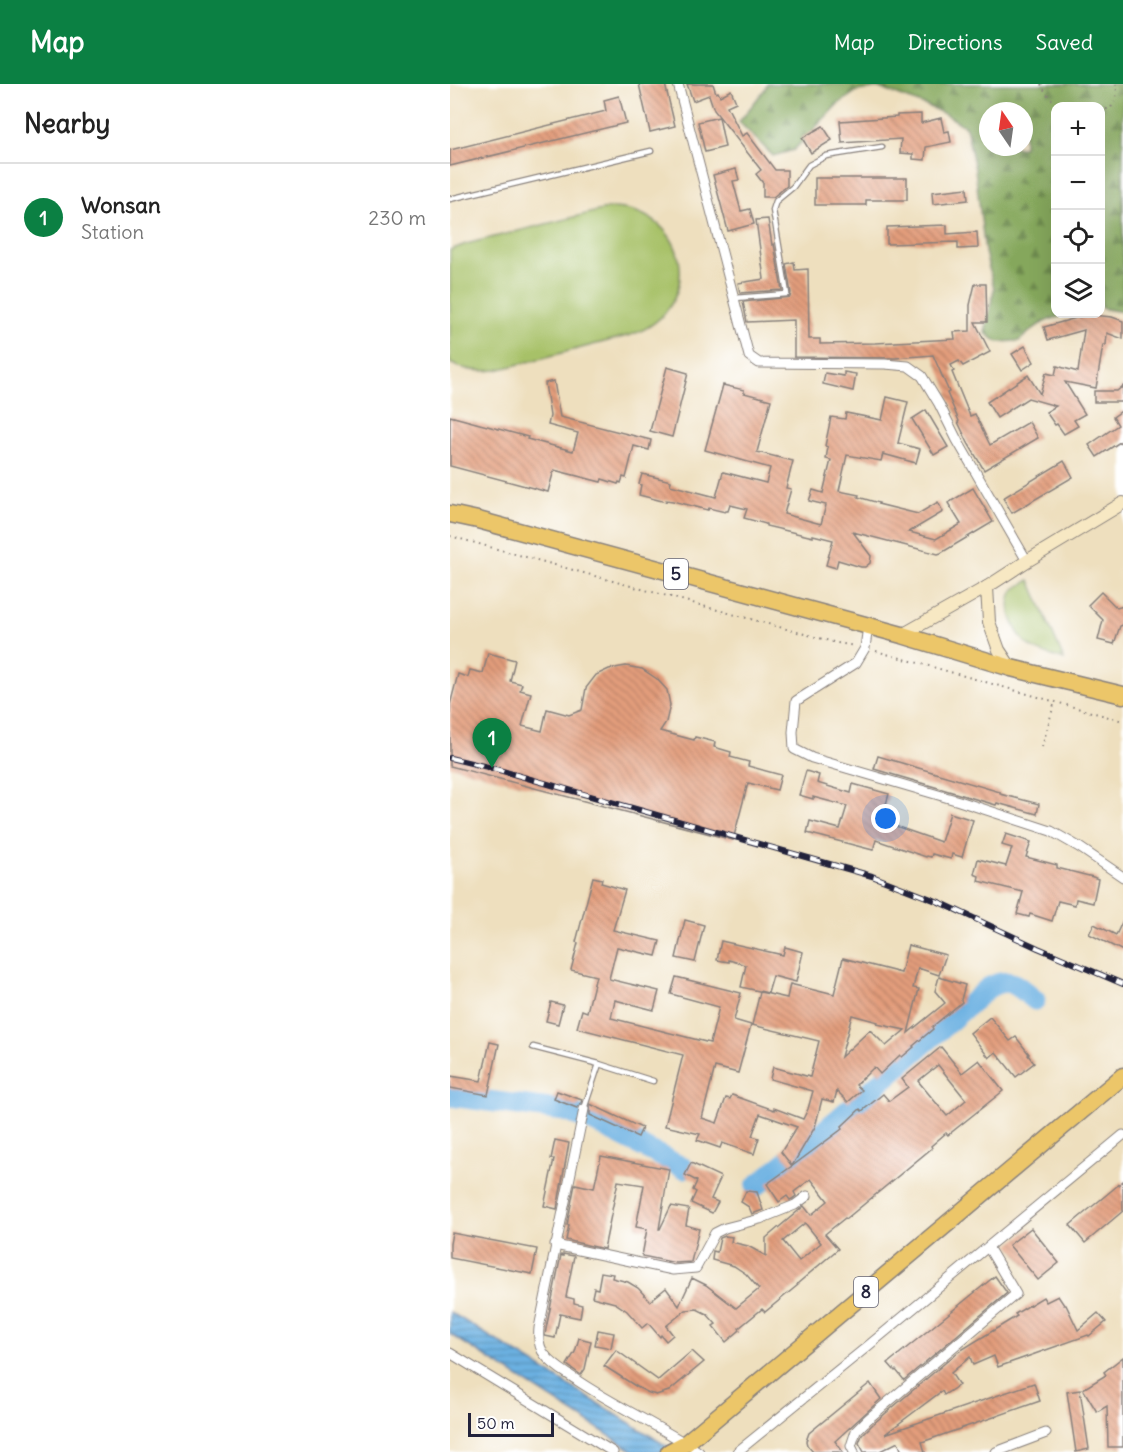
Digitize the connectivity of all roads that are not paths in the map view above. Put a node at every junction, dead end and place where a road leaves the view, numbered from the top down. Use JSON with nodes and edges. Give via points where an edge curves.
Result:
{"nodes":[{"id":1,"x":678,"y":84,"type":"edge"},
{"id":2,"x":882,"y":147,"type":"dead end"},
{"id":3,"x":651,"y":151,"type":"dead end"},
{"id":4,"x":450,"y":199,"type":"edge"},
{"id":5,"x":735,"y":298,"type":"junction"},
{"id":6,"x":1123,"y":503,"type":"edge"},
{"id":7,"x":450,"y":514,"type":"edge"},
{"id":8,"x":1027,"y":561,"type":"junction"},
{"id":9,"x":987,"y":587,"type":"junction"},
{"id":10,"x":868,"y":626,"type":"junction"},
{"id":11,"x":902,"y":635,"type":"junction"},
{"id":12,"x":1011,"y":668,"type":"junction"},
{"id":13,"x":1123,"y":695,"type":"edge"},
{"id":14,"x":1123,"y":877,"type":"edge"},
{"id":15,"x":533,"y":1047,"type":"dead end"},
{"id":16,"x":600,"y":1064,"type":"junction"},
{"id":17,"x":1123,"y":1076,"type":"edge"},
{"id":18,"x":653,"y":1081,"type":"dead end"},
{"id":19,"x":584,"y":1109,"type":"joint"},
{"id":20,"x":1123,"y":1135,"type":"edge"},
{"id":21,"x":807,"y":1196,"type":"dead end"},
{"id":22,"x":555,"y":1245,"type":"junction"},
{"id":23,"x":988,"y":1247,"type":"junction"},
{"id":24,"x":450,"y":1353,"type":"edge"},
{"id":25,"x":1046,"y":1433,"type":"dead end"},
{"id":26,"x":682,"y":1449,"type":"edge"},
{"id":27,"x":613,"y":1452,"type":"edge"},
{"id":28,"x":737,"y":1452,"type":"edge"},
{"id":29,"x":855,"y":1452,"type":"edge"},
{"id":30,"x":996,"y":1452,"type":"edge"}],
"edges":[{"from":1,"to":5,"type":"street"},
{"from":2,"to":5,"type":"lane","via":[[826,156],[809,165],[793,187],[776,201],[773,210],[787,294]]},
{"from":3,"to":4,"type":"lane"},
{"from":5,"to":8,"type":"street","via":[[750,356],[759,363],[885,364],[908,366],[922,376]]},
{"from":6,"to":8,"type":"main road"},
{"from":7,"to":10,"type":"highway","number":"5"},
{"from":8,"to":9,"type":"main road"},
{"from":9,"to":11,"type":"main road"},
{"from":9,"to":12,"type":"main road","via":[[989,622],[999,650]]},
{"from":10,"to":11,"type":"highway","number":"5"},
{"from":10,"to":14,"type":"street","via":[[865,648],[856,663],[796,701],[794,749],[812,758],[1051,831]]},
{"from":11,"to":12,"type":"highway","number":"5"},
{"from":12,"to":13,"type":"highway","number":"5"},
{"from":15,"to":16,"type":"lane"},
{"from":16,"to":18,"type":"lane"},
{"from":16,"to":19,"type":"lane"},
{"from":17,"to":26,"type":"highway","number":"8"},
{"from":19,"to":22,"type":"street"},
{"from":20,"to":23,"type":"street"},
{"from":21,"to":22,"type":"street","via":[[795,1205],[715,1233],[696,1268],[673,1270]]},
{"from":22,"to":26,"type":"street","via":[[539,1328],[543,1354]]},
{"from":23,"to":28,"type":"street"},
{"from":23,"to":29,"type":"street","via":[[1016,1294],[868,1419],[856,1431],[851,1446]]},
{"from":24,"to":27,"type":"street"},
{"from":25,"to":30,"type":"street"}]}
